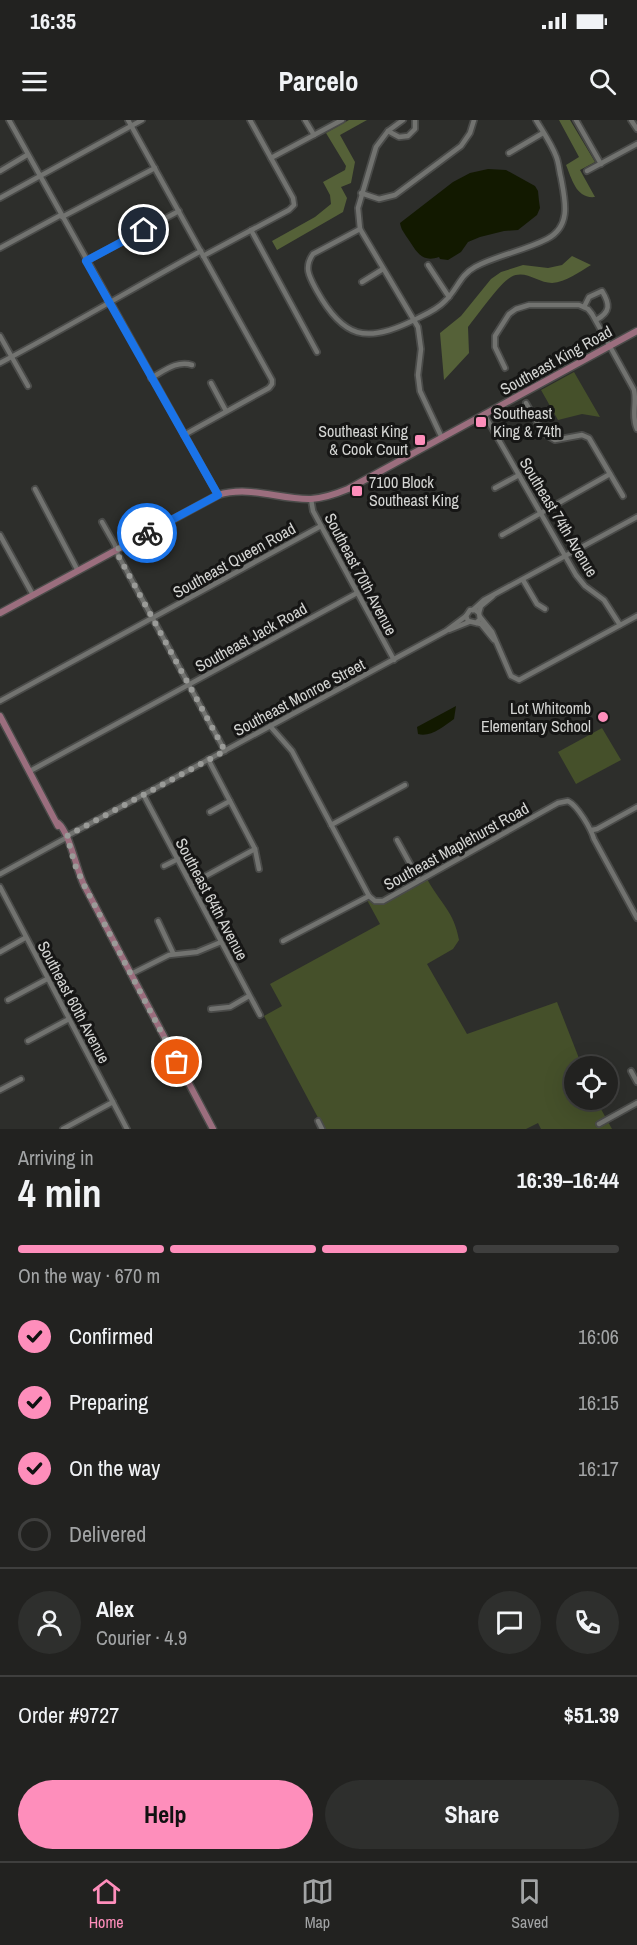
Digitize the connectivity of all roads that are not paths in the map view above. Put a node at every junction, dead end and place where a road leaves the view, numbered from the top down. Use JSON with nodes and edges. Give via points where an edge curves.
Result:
{"nodes":[{"id":1,"x":9,"y":120,"type":"edge"},
{"id":2,"x":128,"y":120,"type":"edge"},
{"id":3,"x":142,"y":120,"type":"edge"},
{"id":4,"x":250,"y":120,"type":"edge"},
{"id":5,"x":305,"y":120,"type":"edge"},
{"id":6,"x":342,"y":120,"type":"edge"},
{"id":7,"x":403,"y":120,"type":"edge"},
{"id":8,"x":415,"y":120,"type":"edge"},
{"id":9,"x":474,"y":120,"type":"edge"},
{"id":10,"x":536,"y":120,"type":"edge"},
{"id":11,"x":576,"y":120,"type":"edge"},
{"id":12,"x":632,"y":120,"type":"edge"},
{"id":13,"x":131,"y":126,"type":"junction"},
{"id":14,"x":637,"y":129,"type":"edge"},
{"id":15,"x":388,"y":131,"type":"junction"},
{"id":16,"x":543,"y":133,"type":"junction"},
{"id":17,"x":314,"y":135,"type":"junction"},
{"id":18,"x":637,"y":144,"type":"edge"},
{"id":19,"x":509,"y":153,"type":"dead end"},
{"id":20,"x":27,"y":155,"type":"junction"},
{"id":21,"x":271,"y":158,"type":"junction"},
{"id":22,"x":601,"y":164,"type":"junction"},
{"id":23,"x":155,"y":168,"type":"junction"},
{"id":24,"x":0,"y":171,"type":"edge"},
{"id":25,"x":587,"y":171,"type":"dead end"},
{"id":26,"x":40,"y":176,"type":"junction"},
{"id":27,"x":361,"y":193,"type":"junction"},
{"id":28,"x":0,"y":198,"type":"edge"},
{"id":29,"x":179,"y":212,"type":"junction"},
{"id":30,"x":62,"y":216,"type":"junction"},
{"id":31,"x":360,"y":229,"type":"junction"},
{"id":32,"x":250,"y":230,"type":"junction"},
{"id":33,"x":0,"y":248,"type":"edge"},
{"id":34,"x":202,"y":254,"type":"junction"},
{"id":35,"x":86,"y":261,"type":"junction"},
{"id":36,"x":428,"y":265,"type":"dead end"},
{"id":37,"x":383,"y":268,"type":"junction"},
{"id":38,"x":362,"y":282,"type":"dead end"},
{"id":39,"x":449,"y":297,"type":"junction"},
{"id":40,"x":110,"y":302,"type":"junction"},
{"id":41,"x":584,"y":307,"type":"junction"},
{"id":42,"x":414,"y":320,"type":"junction"},
{"id":43,"x":596,"y":320,"type":"junction"},
{"id":44,"x":637,"y":331,"type":"edge"},
{"id":45,"x":0,"y":336,"type":"edge"},
{"id":46,"x":609,"y":346,"type":"junction"},
{"id":47,"x":317,"y":352,"type":"dead end"},
{"id":48,"x":12,"y":357,"type":"junction"},
{"id":49,"x":0,"y":363,"type":"edge"},
{"id":50,"x":192,"y":365,"type":"dead end"},
{"id":51,"x":505,"y":368,"type":"dead end"},
{"id":52,"x":151,"y":378,"type":"junction"},
{"id":53,"x":211,"y":383,"type":"dead end"},
{"id":54,"x":28,"y":386,"type":"dead end"},
{"id":55,"x":526,"y":403,"type":"dead end"},
{"id":56,"x":226,"y":411,"type":"junction"},
{"id":57,"x":484,"y":414,"type":"junction"},
{"id":58,"x":635,"y":416,"type":"edge"},
{"id":59,"x":637,"y":429,"type":"edge"},
{"id":60,"x":184,"y":435,"type":"junction"},
{"id":61,"x":442,"y":438,"type":"junction"},
{"id":62,"x":519,"y":474,"type":"junction"},
{"id":63,"x":610,"y":474,"type":"junction"},
{"id":64,"x":495,"y":488,"type":"dead end"},
{"id":65,"x":35,"y":489,"type":"dead end"},
{"id":66,"x":218,"y":495,"type":"junction"},
{"id":67,"x":623,"y":496,"type":"dead end"},
{"id":68,"x":311,"y":499,"type":"junction"},
{"id":69,"x":542,"y":513,"type":"junction"},
{"id":70,"x":637,"y":518,"type":"edge"},
{"id":71,"x":102,"y":522,"type":"dead end"},
{"id":72,"x":321,"y":526,"type":"junction"},
{"id":73,"x":0,"y":535,"type":"edge"},
{"id":74,"x":502,"y":535,"type":"dead end"},
{"id":75,"x":6,"y":546,"type":"junction"},
{"id":76,"x":0,"y":550,"type":"edge"},
{"id":77,"x":116,"y":550,"type":"junction"},
{"id":78,"x":566,"y":556,"type":"junction"},
{"id":79,"x":78,"y":571,"type":"junction"},
{"id":80,"x":524,"y":580,"type":"junction"},
{"id":81,"x":357,"y":593,"type":"junction"},
{"id":82,"x":33,"y":595,"type":"junction"},
{"id":83,"x":493,"y":596,"type":"junction"},
{"id":84,"x":545,"y":609,"type":"dead end"},
{"id":85,"x":473,"y":610,"type":"junction"},
{"id":86,"x":0,"y":613,"type":"edge"},
{"id":87,"x":480,"y":615,"type":"junction"},
{"id":88,"x":466,"y":616,"type":"junction"},
{"id":89,"x":637,"y":616,"type":"edge"},
{"id":90,"x":153,"y":618,"type":"junction"},
{"id":91,"x":469,"y":622,"type":"junction"},
{"id":92,"x":476,"y":623,"type":"junction"},
{"id":93,"x":620,"y":625,"type":"junction"},
{"id":94,"x":449,"y":630,"type":"junction"},
{"id":95,"x":494,"y":640,"type":"junction"},
{"id":96,"x":394,"y":660,"type":"junction"},
{"id":97,"x":189,"y":685,"type":"junction"},
{"id":98,"x":0,"y":701,"type":"edge"},
{"id":99,"x":0,"y":716,"type":"edge"},
{"id":100,"x":270,"y":726,"type":"junction"},
{"id":101,"x":225,"y":751,"type":"junction"},
{"id":102,"x":208,"y":759,"type":"junction"},
{"id":103,"x":30,"y":771,"type":"junction"},
{"id":104,"x":405,"y":785,"type":"dead end"},
{"id":105,"x":144,"y":794,"type":"junction"},
{"id":106,"x":230,"y":801,"type":"junction"},
{"id":107,"x":637,"y":807,"type":"edge"},
{"id":108,"x":210,"y":812,"type":"dead end"},
{"id":109,"x":331,"y":825,"type":"junction"},
{"id":110,"x":592,"y":830,"type":"junction"},
{"id":111,"x":65,"y":837,"type":"junction"},
{"id":112,"x":397,"y":840,"type":"dead end"},
{"id":113,"x":255,"y":849,"type":"junction"},
{"id":114,"x":178,"y":858,"type":"junction"},
{"id":115,"x":164,"y":866,"type":"dead end"},
{"id":116,"x":259,"y":869,"type":"dead end"},
{"id":117,"x":0,"y":874,"type":"edge"},
{"id":118,"x":419,"y":880,"type":"junction"},
{"id":119,"x":191,"y":884,"type":"junction"},
{"id":120,"x":0,"y":887,"type":"edge"},
{"id":121,"x":369,"y":896,"type":"junction"},
{"id":122,"x":637,"y":918,"type":"edge"},
{"id":123,"x":158,"y":921,"type":"dead end"},
{"id":124,"x":25,"y":938,"type":"junction"},
{"id":125,"x":283,"y":941,"type":"dead end"},
{"id":126,"x":221,"y":942,"type":"junction"},
{"id":127,"x":0,"y":952,"type":"edge"},
{"id":128,"x":173,"y":953,"type":"junction"},
{"id":129,"x":131,"y":974,"type":"junction"},
{"id":130,"x":47,"y":979,"type":"junction"},
{"id":131,"x":249,"y":996,"type":"junction"},
{"id":132,"x":8,"y":1000,"type":"dead end"},
{"id":133,"x":211,"y":1009,"type":"dead end"},
{"id":134,"x":260,"y":1016,"type":"dead end"},
{"id":135,"x":69,"y":1019,"type":"junction"},
{"id":136,"x":28,"y":1041,"type":"dead end"},
{"id":137,"x":631,"y":1071,"type":"dead end"},
{"id":138,"x":21,"y":1079,"type":"dead end"},
{"id":139,"x":637,"y":1082,"type":"edge"},
{"id":140,"x":0,"y":1090,"type":"edge"},
{"id":141,"x":113,"y":1102,"type":"junction"},
{"id":142,"x":637,"y":1103,"type":"edge"},
{"id":143,"x":318,"y":1121,"type":"dead end"},
{"id":144,"x":599,"y":1124,"type":"dead end"},
{"id":145,"x":63,"y":1129,"type":"edge"},
{"id":146,"x":127,"y":1129,"type":"edge"},
{"id":147,"x":213,"y":1129,"type":"edge"},
{"id":148,"x":322,"y":1129,"type":"edge"}],
"edges":[{"from":1,"to":20,"type":"street"},
{"from":2,"to":13,"type":"street"},
{"from":3,"to":13,"type":"street"},
{"from":4,"to":21,"type":"street"},
{"from":5,"to":17,"type":"street"},
{"from":6,"to":17,"type":"street"},
{"from":7,"to":15,"type":"street"},
{"from":8,"to":15,"type":"street","via":[[415,129],[408,136],[399,137]]},
{"from":9,"to":27,"type":"street","via":[[461,146],[395,195],[379,198]]},
{"from":10,"to":16,"type":"street"},
{"from":11,"to":22,"type":"street"},
{"from":12,"to":14,"type":"street"},
{"from":13,"to":23,"type":"street"},
{"from":13,"to":26,"type":"street"},
{"from":15,"to":27,"type":"street","via":[[376,147]]},
{"from":16,"to":19,"type":"street"},
{"from":16,"to":39,"type":"street","via":[[558,162],[566,206],[560,228],[540,243],[476,266],[460,279]]},
{"from":17,"to":21,"type":"street"},
{"from":18,"to":22,"type":"street"},
{"from":20,"to":24,"type":"street"},
{"from":20,"to":26,"type":"street"},
{"from":21,"to":32,"type":"street","via":[[294,205]]},
{"from":22,"to":25,"type":"street"},
{"from":23,"to":29,"type":"street"},
{"from":23,"to":30,"type":"street"},
{"from":26,"to":28,"type":"street"},
{"from":26,"to":30,"type":"street"},
{"from":27,"to":31,"type":"street","via":[[357,215]]},
{"from":29,"to":34,"type":"street"},
{"from":29,"to":35,"type":"street"},
{"from":30,"to":33,"type":"street"},
{"from":30,"to":35,"type":"street"},
{"from":31,"to":37,"type":"street"},
{"from":31,"to":42,"type":"street","via":[[319,250],[309,260],[307,271],[329,312],[344,327],[366,334],[387,332]]},
{"from":32,"to":34,"type":"street"},
{"from":32,"to":47,"type":"street"},
{"from":34,"to":40,"type":"street"},
{"from":34,"to":56,"type":"street","via":[[272,380],[269,388]]},
{"from":35,"to":40,"type":"street"},
{"from":36,"to":39,"type":"street"},
{"from":37,"to":38,"type":"street"},
{"from":37,"to":42,"type":"street"},
{"from":39,"to":42,"type":"street"},
{"from":40,"to":48,"type":"street"},
{"from":40,"to":52,"type":"street"},
{"from":41,"to":43,"type":"street"},
{"from":41,"to":43,"type":"street","via":[[590,297],[602,291],[609,309]]},
{"from":41,"to":51,"type":"street","via":[[522,306],[509,314],[494,341]]},
{"from":42,"to":61,"type":"street","via":[[420,336],[420,391]]},
{"from":43,"to":46,"type":"street"},
{"from":44,"to":46,"type":"main road","name":"Southeast King Road"},
{"from":45,"to":48,"type":"street"},
{"from":46,"to":57,"type":"main road","name":"Southeast King Road"},
{"from":46,"to":58,"type":"street","via":[[634,390]]},
{"from":48,"to":49,"type":"street"},
{"from":48,"to":54,"type":"street"},
{"from":50,"to":52,"type":"street","via":[[177,364]]},
{"from":52,"to":60,"type":"street"},
{"from":53,"to":56,"type":"street"},
{"from":55,"to":63,"type":"street","via":[[543,433],[555,440],[582,435],[589,438]]},
{"from":56,"to":60,"type":"street"},
{"from":57,"to":61,"type":"main road","name":"Southeast King Road"},
{"from":57,"to":62,"type":"street","name":"Southeast 74th Avenue"},
{"from":58,"to":59,"type":"street"},
{"from":60,"to":66,"type":"street"},
{"from":61,"to":68,"type":"main road","name":"Southeast King Road","via":[[348,489]]},
{"from":62,"to":64,"type":"street"},
{"from":62,"to":69,"type":"street","name":"Southeast 74th Avenue"},
{"from":63,"to":67,"type":"street"},
{"from":63,"to":69,"type":"street"},
{"from":65,"to":79,"type":"street"},
{"from":66,"to":68,"type":"main road","name":"Southeast King Road","via":[[249,491]]},
{"from":66,"to":77,"type":"main road","name":"Southeast King Road"},
{"from":68,"to":72,"type":"street","name":"Southeast 70th Avenue"},
{"from":69,"to":74,"type":"street"},
{"from":69,"to":78,"type":"street","name":"Southeast 74th Avenue"},
{"from":70,"to":78,"type":"street"},
{"from":71,"to":77,"type":"street"},
{"from":72,"to":81,"type":"street","name":"Southeast 70th Avenue"},
{"from":72,"to":90,"type":"street","name":"Southeast Queen Road"},
{"from":73,"to":75,"type":"street"},
{"from":75,"to":76,"type":"street"},
{"from":75,"to":82,"type":"street"},
{"from":77,"to":79,"type":"main road","name":"Southeast King Road"},
{"from":77,"to":90,"type":"street"},
{"from":78,"to":80,"type":"street"},
{"from":78,"to":93,"type":"street","name":"Southeast 74th Avenue","via":[[582,583],[604,600]]},
{"from":79,"to":82,"type":"main road","name":"Southeast King Road"},
{"from":80,"to":83,"type":"street"},
{"from":80,"to":84,"type":"street","via":[[537,604]]},
{"from":81,"to":96,"type":"street","name":"Southeast 70th Avenue"},
{"from":81,"to":97,"type":"street","name":"Southeast Jack Road"},
{"from":82,"to":86,"type":"main road","name":"Southeast King Road"},
{"from":83,"to":85,"type":"street"},
{"from":83,"to":87,"type":"street","via":[[482,606]]},
{"from":85,"to":87,"type":"street"},
{"from":85,"to":88,"type":"street"},
{"from":87,"to":92,"type":"street"},
{"from":87,"to":95,"type":"street"},
{"from":88,"to":91,"type":"street"},
{"from":88,"to":94,"type":"street","name":"Southeast Monroe Street"},
{"from":89,"to":93,"type":"street"},
{"from":90,"to":97,"type":"street"},
{"from":90,"to":98,"type":"street","name":"Southeast Queen Road"},
{"from":91,"to":92,"type":"street"},
{"from":91,"to":94,"type":"street","name":"Southeast Monroe Street"},
{"from":92,"to":95,"type":"street","via":[[485,627]]},
{"from":93,"to":95,"type":"street","via":[[516,680]]},
{"from":94,"to":96,"type":"street","name":"Southeast Monroe Street"},
{"from":96,"to":100,"type":"street","name":"Southeast Monroe Street"},
{"from":97,"to":101,"type":"street"},
{"from":97,"to":103,"type":"street","name":"Southeast Jack Road"},
{"from":99,"to":103,"type":"main road"},
{"from":100,"to":101,"type":"street","name":"Southeast Monroe Street"},
{"from":100,"to":109,"type":"street","name":"Southeast Maplehurst Road","via":[[289,747]]},
{"from":101,"to":102,"type":"street","name":"Southeast Monroe Street"},
{"from":102,"to":105,"type":"street","name":"Southeast Monroe Street"},
{"from":102,"to":106,"type":"street"},
{"from":103,"to":111,"type":"main road"},
{"from":104,"to":109,"type":"street"},
{"from":105,"to":111,"type":"street","name":"Southeast Monroe Street"},
{"from":105,"to":114,"type":"street","name":"Southeast 64th Avenue"},
{"from":106,"to":108,"type":"street"},
{"from":106,"to":113,"type":"street"},
{"from":107,"to":110,"type":"street"},
{"from":109,"to":121,"type":"street","name":"Southeast Maplehurst Road"},
{"from":110,"to":118,"type":"street","name":"Southeast Maplehurst Road","via":[[577,808],[570,802],[560,802]]},
{"from":110,"to":122,"type":"street"},
{"from":111,"to":117,"type":"street","name":"Southeast Monroe Street"},
{"from":111,"to":129,"type":"main road","via":[[84,885]]},
{"from":112,"to":118,"type":"street"},
{"from":113,"to":116,"type":"street"},
{"from":113,"to":119,"type":"street"},
{"from":114,"to":115,"type":"street"},
{"from":114,"to":119,"type":"street","name":"Southeast 64th Avenue"},
{"from":118,"to":121,"type":"street","name":"Southeast Maplehurst Road","via":[[383,901]]},
{"from":119,"to":126,"type":"street","name":"Southeast 64th Avenue"},
{"from":120,"to":124,"type":"street","name":"Southeast 60th Avenue"},
{"from":121,"to":125,"type":"street"},
{"from":123,"to":128,"type":"street"},
{"from":124,"to":127,"type":"street"},
{"from":124,"to":130,"type":"street","name":"Southeast 60th Avenue"},
{"from":126,"to":128,"type":"street","via":[[197,952]]},
{"from":126,"to":131,"type":"street","name":"Southeast 64th Avenue"},
{"from":128,"to":129,"type":"street"},
{"from":129,"to":147,"type":"main road"},
{"from":130,"to":132,"type":"street"},
{"from":130,"to":135,"type":"street","name":"Southeast 60th Avenue"},
{"from":131,"to":133,"type":"street","via":[[230,1006]]},
{"from":131,"to":134,"type":"street","name":"Southeast 64th Avenue"},
{"from":135,"to":136,"type":"street"},
{"from":135,"to":141,"type":"street","name":"Southeast 60th Avenue"},
{"from":137,"to":139,"type":"street"},
{"from":138,"to":140,"type":"street"},
{"from":141,"to":145,"type":"street"},
{"from":141,"to":146,"type":"street","name":"Southeast 60th Avenue"},
{"from":142,"to":144,"type":"street"},
{"from":143,"to":148,"type":"street"}]}
